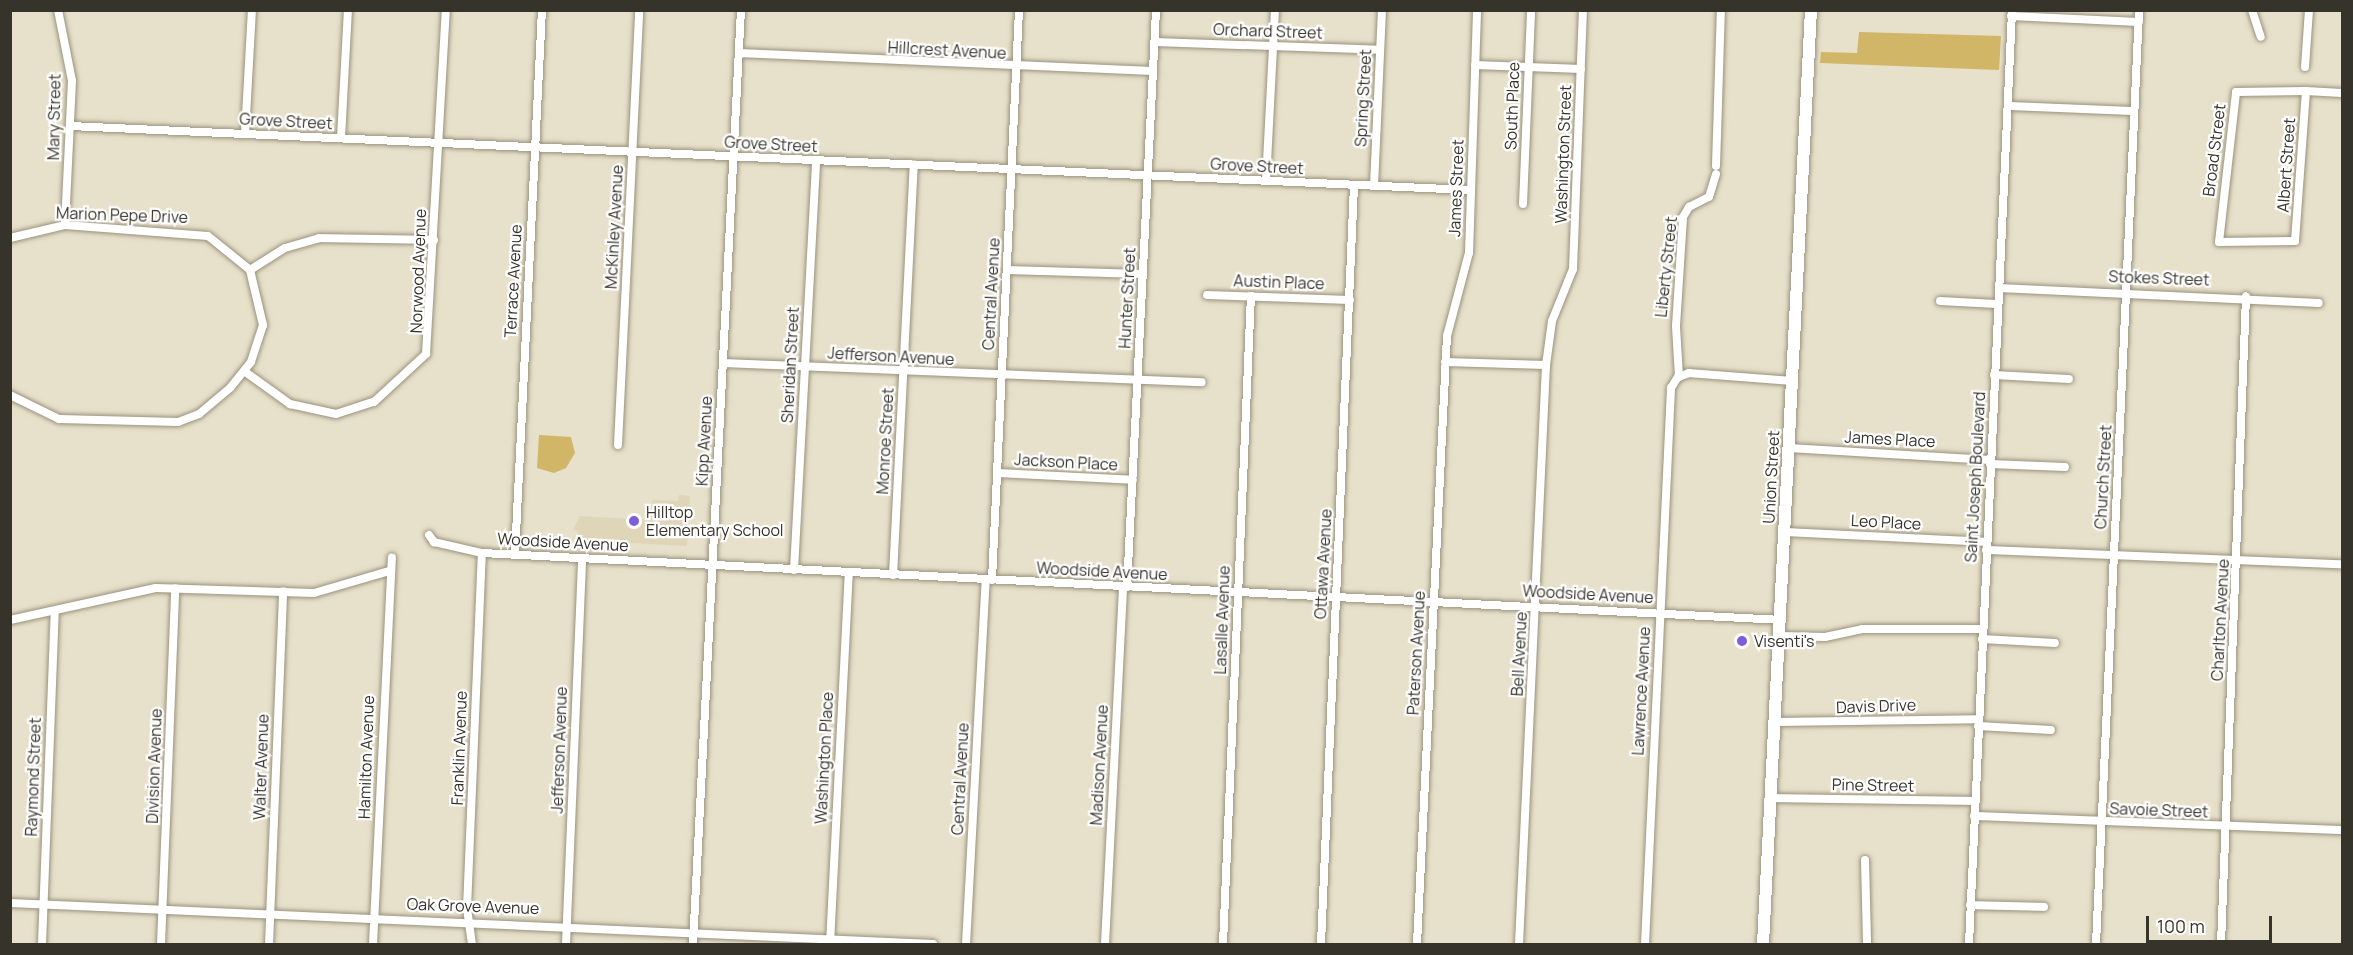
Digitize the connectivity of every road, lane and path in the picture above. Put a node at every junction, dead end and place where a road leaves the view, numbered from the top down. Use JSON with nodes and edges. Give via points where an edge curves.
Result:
{"nodes":[{"id":1,"x":58,"y":10,"type":"edge"},
{"id":2,"x":252,"y":10,"type":"edge"},
{"id":3,"x":348,"y":10,"type":"edge"},
{"id":4,"x":446,"y":10,"type":"edge"},
{"id":5,"x":542,"y":10,"type":"edge"},
{"id":6,"x":639,"y":10,"type":"edge"},
{"id":7,"x":741,"y":10,"type":"edge"},
{"id":8,"x":1019,"y":10,"type":"edge"},
{"id":9,"x":1156,"y":10,"type":"edge"},
{"id":10,"x":1275,"y":10,"type":"edge"},
{"id":11,"x":1382,"y":10,"type":"edge"},
{"id":12,"x":1477,"y":10,"type":"edge"},
{"id":13,"x":1531,"y":10,"type":"edge"},
{"id":14,"x":1583,"y":10,"type":"edge"},
{"id":15,"x":1721,"y":10,"type":"edge"},
{"id":16,"x":1811,"y":10,"type":"edge"},
{"id":17,"x":2139,"y":10,"type":"edge"},
{"id":18,"x":2252,"y":10,"type":"edge"},
{"id":19,"x":2308,"y":10,"type":"edge"},
{"id":20,"x":2012,"y":13,"type":"edge"},
{"id":21,"x":2139,"y":22,"type":"junction"},
{"id":22,"x":2261,"y":37,"type":"dead end"},
{"id":23,"x":1155,"y":42,"type":"junction"},
{"id":24,"x":1273,"y":46,"type":"junction"},
{"id":25,"x":1380,"y":50,"type":"junction"},
{"id":26,"x":739,"y":53,"type":"junction"},
{"id":27,"x":1475,"y":65,"type":"junction"},
{"id":28,"x":1529,"y":67,"type":"junction"},
{"id":29,"x":2305,"y":67,"type":"dead end"},
{"id":30,"x":1016,"y":68,"type":"junction"},
{"id":31,"x":1581,"y":69,"type":"junction"},
{"id":32,"x":1153,"y":71,"type":"junction"},
{"id":33,"x":2306,"y":91,"type":"junction"},
{"id":34,"x":2343,"y":93,"type":"edge"},
{"id":35,"x":2008,"y":106,"type":"junction"},
{"id":36,"x":2134,"y":111,"type":"junction"},
{"id":37,"x":70,"y":126,"type":"junction"},
{"id":38,"x":245,"y":134,"type":"junction"},
{"id":39,"x":341,"y":138,"type":"junction"},
{"id":40,"x":439,"y":143,"type":"junction"},
{"id":41,"x":535,"y":147,"type":"junction"},
{"id":42,"x":633,"y":152,"type":"junction"},
{"id":43,"x":734,"y":157,"type":"junction"},
{"id":44,"x":816,"y":161,"type":"junction"},
{"id":45,"x":914,"y":165,"type":"junction"},
{"id":46,"x":1012,"y":170,"type":"junction"},
{"id":47,"x":1148,"y":176,"type":"junction"},
{"id":48,"x":1266,"y":181,"type":"junction"},
{"id":49,"x":1354,"y":185,"type":"junction"},
{"id":50,"x":1374,"y":186,"type":"junction"},
{"id":51,"x":1471,"y":190,"type":"junction"},
{"id":52,"x":1523,"y":204,"type":"dead end"},
{"id":53,"x":65,"y":225,"type":"junction"},
{"id":54,"x":10,"y":238,"type":"edge"},
{"id":55,"x":434,"y":240,"type":"junction"},
{"id":56,"x":2295,"y":241,"type":"joint"},
{"id":57,"x":250,"y":270,"type":"junction"},
{"id":58,"x":1007,"y":270,"type":"junction"},
{"id":59,"x":1143,"y":274,"type":"junction"},
{"id":60,"x":1999,"y":288,"type":"junction"},
{"id":61,"x":2126,"y":292,"type":"junction"},
{"id":62,"x":1207,"y":294,"type":"dead end"},
{"id":63,"x":1251,"y":296,"type":"junction"},
{"id":64,"x":2246,"y":296,"type":"junction"},
{"id":65,"x":1564,"y":297,"type":"joint"},
{"id":66,"x":1350,"y":300,"type":"junction"},
{"id":67,"x":1940,"y":301,"type":"dead end"},
{"id":68,"x":2319,"y":303,"type":"dead end"},
{"id":69,"x":1996,"y":304,"type":"junction"},
{"id":70,"x":1445,"y":362,"type":"junction"},
{"id":71,"x":723,"y":363,"type":"junction"},
{"id":72,"x":1546,"y":365,"type":"junction"},
{"id":73,"x":805,"y":366,"type":"junction"},
{"id":74,"x":244,"y":371,"type":"junction"},
{"id":75,"x":903,"y":371,"type":"junction"},
{"id":76,"x":1994,"y":375,"type":"junction"},
{"id":77,"x":1002,"y":376,"type":"junction"},
{"id":78,"x":1679,"y":377,"type":"junction"},
{"id":79,"x":2069,"y":379,"type":"dead end"},
{"id":80,"x":1138,"y":381,"type":"junction"},
{"id":81,"x":1792,"y":381,"type":"junction"},
{"id":82,"x":1202,"y":382,"type":"dead end"},
{"id":83,"x":10,"y":395,"type":"edge"},
{"id":84,"x":618,"y":446,"type":"dead end"},
{"id":85,"x":1789,"y":448,"type":"junction"},
{"id":86,"x":1990,"y":462,"type":"junction"},
{"id":87,"x":2065,"y":467,"type":"dead end"},
{"id":88,"x":997,"y":474,"type":"junction"},
{"id":89,"x":1133,"y":480,"type":"junction"},
{"id":90,"x":1784,"y":532,"type":"junction"},
{"id":91,"x":429,"y":535,"type":"dead end"},
{"id":92,"x":1986,"y":546,"type":"junction"},
{"id":93,"x":482,"y":553,"type":"junction"},
{"id":94,"x":515,"y":554,"type":"junction"},
{"id":95,"x":392,"y":557,"type":"dead end"},
{"id":96,"x":582,"y":558,"type":"junction"},
{"id":97,"x":2114,"y":558,"type":"junction"},
{"id":98,"x":2238,"y":560,"type":"junction"},
{"id":99,"x":2343,"y":564,"type":"edge"},
{"id":100,"x":714,"y":566,"type":"junction"},
{"id":101,"x":794,"y":570,"type":"junction"},
{"id":102,"x":388,"y":571,"type":"junction"},
{"id":103,"x":849,"y":573,"type":"junction"},
{"id":104,"x":893,"y":575,"type":"junction"},
{"id":105,"x":989,"y":580,"type":"junction"},
{"id":106,"x":1125,"y":587,"type":"junction"},
{"id":107,"x":175,"y":588,"type":"junction"},
{"id":108,"x":283,"y":591,"type":"junction"},
{"id":109,"x":1238,"y":592,"type":"junction"},
{"id":110,"x":1337,"y":596,"type":"junction"},
{"id":111,"x":1433,"y":601,"type":"junction"},
{"id":112,"x":1536,"y":606,"type":"junction"},
{"id":113,"x":55,"y":611,"type":"junction"},
{"id":114,"x":1659,"y":614,"type":"junction"},
{"id":115,"x":10,"y":620,"type":"edge"},
{"id":116,"x":1780,"y":620,"type":"junction"},
{"id":117,"x":1982,"y":634,"type":"junction"},
{"id":118,"x":1779,"y":636,"type":"junction"},
{"id":119,"x":2055,"y":643,"type":"dead end"},
{"id":120,"x":1775,"y":722,"type":"junction"},
{"id":121,"x":1978,"y":723,"type":"junction"},
{"id":122,"x":2051,"y":730,"type":"dead end"},
{"id":123,"x":1771,"y":798,"type":"junction"},
{"id":124,"x":1975,"y":801,"type":"junction"},
{"id":125,"x":1974,"y":816,"type":"junction"},
{"id":126,"x":2102,"y":823,"type":"junction"},
{"id":127,"x":2225,"y":827,"type":"junction"},
{"id":128,"x":2343,"y":830,"type":"edge"},
{"id":129,"x":1865,"y":860,"type":"dead end"},
{"id":130,"x":10,"y":903,"type":"edge"},
{"id":131,"x":43,"y":904,"type":"junction"},
{"id":132,"x":1970,"y":905,"type":"junction"},
{"id":133,"x":2044,"y":907,"type":"dead end"},
{"id":134,"x":163,"y":909,"type":"junction"},
{"id":135,"x":270,"y":914,"type":"junction"},
{"id":136,"x":374,"y":917,"type":"junction"},
{"id":137,"x":471,"y":922,"type":"junction"},
{"id":138,"x":567,"y":924,"type":"junction"},
{"id":139,"x":693,"y":929,"type":"junction"},
{"id":140,"x":830,"y":942,"type":"edge"},
{"id":141,"x":42,"y":945,"type":"edge"},
{"id":142,"x":161,"y":945,"type":"edge"},
{"id":143,"x":269,"y":945,"type":"edge"},
{"id":144,"x":373,"y":945,"type":"edge"},
{"id":145,"x":472,"y":945,"type":"edge"},
{"id":146,"x":566,"y":945,"type":"edge"},
{"id":147,"x":693,"y":945,"type":"edge"},
{"id":148,"x":933,"y":945,"type":"edge"},
{"id":149,"x":966,"y":945,"type":"edge"},
{"id":150,"x":1105,"y":945,"type":"edge"},
{"id":151,"x":1223,"y":945,"type":"edge"},
{"id":152,"x":1321,"y":945,"type":"edge"},
{"id":153,"x":1417,"y":945,"type":"edge"},
{"id":154,"x":1519,"y":945,"type":"edge"},
{"id":155,"x":1645,"y":945,"type":"edge"},
{"id":156,"x":1763,"y":945,"type":"edge"},
{"id":157,"x":1866,"y":945,"type":"edge"},
{"id":158,"x":1969,"y":945,"type":"edge"},
{"id":159,"x":2096,"y":945,"type":"edge"},
{"id":160,"x":2221,"y":945,"type":"edge"}],
"edges":[{"from":1,"to":37,"type":"street","name":"Mary Street","via":[[72,81]]},
{"from":2,"to":38,"type":"street"},
{"from":3,"to":39,"type":"street"},
{"from":4,"to":40,"type":"street","name":"Norwood Avenue"},
{"from":5,"to":41,"type":"street","name":"Terrace Avenue"},
{"from":6,"to":42,"type":"street","name":"McKinley Avenue"},
{"from":7,"to":26,"type":"street","name":"Kipp Avenue"},
{"from":8,"to":30,"type":"street","name":"Central Avenue"},
{"from":9,"to":23,"type":"street","name":"Hunter Street"},
{"from":10,"to":24,"type":"street"},
{"from":11,"to":25,"type":"street","name":"Spring Street"},
{"from":12,"to":27,"type":"street","name":"James Street"},
{"from":13,"to":28,"type":"street","name":"South Place"},
{"from":14,"to":31,"type":"street","name":"Washington Street"},
{"from":15,"to":78,"type":"street","name":"Liberty Street","via":[[1716,170],[1709,197],[1689,207],[1683,217],[1676,326]]},
{"from":16,"to":81,"type":"street","name":"Union Street"},
{"from":17,"to":21,"type":"street","name":"Church Street"},
{"from":18,"to":22,"type":"street"},
{"from":19,"to":29,"type":"street"},
{"from":20,"to":21,"type":"street"},
{"from":20,"to":35,"type":"street","name":"Saint Joseph Boulevard"},
{"from":21,"to":36,"type":"street","name":"Church Street"},
{"from":23,"to":24,"type":"street","name":"Orchard Street"},
{"from":23,"to":32,"type":"street","name":"Hunter Street"},
{"from":24,"to":25,"type":"street","name":"Orchard Street"},
{"from":24,"to":48,"type":"street"},
{"from":25,"to":50,"type":"street","name":"Spring Street"},
{"from":26,"to":30,"type":"street","name":"Hillcrest Avenue"},
{"from":26,"to":43,"type":"street","name":"Kipp Avenue"},
{"from":27,"to":28,"type":"street"},
{"from":27,"to":51,"type":"street","name":"James Street"},
{"from":28,"to":31,"type":"street"},
{"from":28,"to":52,"type":"street","name":"South Place"},
{"from":30,"to":32,"type":"street","name":"Hillcrest Avenue"},
{"from":30,"to":46,"type":"street","name":"Central Avenue"},
{"from":31,"to":65,"type":"street","name":"Washington Street","via":[[1573,269]]},
{"from":32,"to":47,"type":"street","name":"Hunter Street"},
{"from":33,"to":34,"type":"street","name":"Broad Street"},
{"from":33,"to":56,"type":"street","name":"Albert Street"},
{"from":33,"to":56,"type":"street","name":"Broad Street","via":[[2236,92],[2219,242]]},
{"from":35,"to":36,"type":"street"},
{"from":35,"to":60,"type":"street","name":"Saint Joseph Boulevard"},
{"from":36,"to":61,"type":"street","name":"Church Street"},
{"from":37,"to":38,"type":"street","name":"Grove Street"},
{"from":37,"to":53,"type":"street","name":"Mary Street"},
{"from":38,"to":39,"type":"street","name":"Grove Street"},
{"from":39,"to":40,"type":"street","name":"Grove Street"},
{"from":40,"to":41,"type":"street","name":"Grove Street"},
{"from":40,"to":55,"type":"street","name":"Norwood Avenue"},
{"from":41,"to":42,"type":"street","name":"Grove Street"},
{"from":41,"to":94,"type":"street","name":"Terrace Avenue"},
{"from":42,"to":43,"type":"street","name":"Grove Street"},
{"from":42,"to":84,"type":"street","name":"McKinley Avenue"},
{"from":43,"to":44,"type":"street","name":"Grove Street"},
{"from":43,"to":71,"type":"street","name":"Kipp Avenue"},
{"from":44,"to":45,"type":"street","name":"Grove Street"},
{"from":44,"to":73,"type":"street","name":"Sheridan Street"},
{"from":45,"to":46,"type":"street","name":"Grove Street"},
{"from":45,"to":75,"type":"street","name":"Monroe Street"},
{"from":46,"to":47,"type":"street","name":"Grove Street"},
{"from":46,"to":58,"type":"street","name":"Central Avenue"},
{"from":47,"to":48,"type":"street","name":"Grove Street"},
{"from":47,"to":59,"type":"street","name":"Hunter Street"},
{"from":48,"to":49,"type":"street","name":"Grove Street"},
{"from":49,"to":50,"type":"street","name":"Grove Street"},
{"from":49,"to":66,"type":"street","name":"Ottawa Avenue"},
{"from":50,"to":51,"type":"street","name":"Grove Street"},
{"from":51,"to":70,"type":"street","name":"James Street","via":[[1467,268],[1449,320]]},
{"from":53,"to":54,"type":"street","name":"Marion Pepe Drive"},
{"from":53,"to":57,"type":"street","name":"Marion Pepe Drive","via":[[197,233],[220,242]]},
{"from":55,"to":57,"type":"street","via":[[319,238],[285,248]]},
{"from":55,"to":74,"type":"street","name":"Norwood Avenue","via":[[429,348],[413,369],[374,402],[346,413],[310,412],[284,402]]},
{"from":57,"to":74,"type":"street","via":[[263,326]]},
{"from":58,"to":59,"type":"street"},
{"from":58,"to":77,"type":"street","name":"Central Avenue"},
{"from":59,"to":80,"type":"street","name":"Hunter Street"},
{"from":60,"to":61,"type":"street","name":"Stokes Street"},
{"from":60,"to":69,"type":"street","name":"Saint Joseph Boulevard"},
{"from":61,"to":64,"type":"street","name":"Stokes Street"},
{"from":61,"to":97,"type":"street","name":"Church Street"},
{"from":62,"to":63,"type":"street","name":"Austin Place"},
{"from":63,"to":66,"type":"street","name":"Austin Place"},
{"from":63,"to":109,"type":"street","name":"Lasalle Avenue"},
{"from":64,"to":68,"type":"street","name":"Stokes Street"},
{"from":64,"to":98,"type":"street","name":"Charlton Avenue"},
{"from":65,"to":72,"type":"street","name":"Bell Avenue","via":[[1552,321]]},
{"from":66,"to":110,"type":"street","name":"Ottawa Avenue"},
{"from":67,"to":69,"type":"street"},
{"from":69,"to":76,"type":"street","name":"Saint Joseph Boulevard"},
{"from":70,"to":72,"type":"street"},
{"from":70,"to":111,"type":"street","name":"Paterson Avenue"},
{"from":71,"to":73,"type":"street","name":"Jefferson Avenue"},
{"from":71,"to":100,"type":"street","name":"Kipp Avenue"},
{"from":72,"to":112,"type":"street","name":"Bell Avenue"},
{"from":73,"to":75,"type":"street","name":"Jefferson Avenue"},
{"from":73,"to":101,"type":"street","name":"Sheridan Street"},
{"from":74,"to":83,"type":"street","via":[[207,409],[167,424],[59,419]]},
{"from":75,"to":77,"type":"street","name":"Jefferson Avenue"},
{"from":75,"to":104,"type":"street","name":"Monroe Street"},
{"from":76,"to":79,"type":"street"},
{"from":76,"to":86,"type":"street","name":"Saint Joseph Boulevard"},
{"from":77,"to":80,"type":"street","name":"Jefferson Avenue"},
{"from":77,"to":88,"type":"street","name":"Central Avenue"},
{"from":78,"to":81,"type":"street"},
{"from":78,"to":114,"type":"street","name":"Lawrence Avenue","via":[[1671,388]]},
{"from":80,"to":82,"type":"street","name":"Jefferson Avenue"},
{"from":80,"to":89,"type":"street","name":"Hunter Street"},
{"from":81,"to":85,"type":"street","name":"Union Street"},
{"from":85,"to":86,"type":"street","name":"James Place"},
{"from":85,"to":90,"type":"street","name":"Union Street"},
{"from":86,"to":87,"type":"street","name":"James Place"},
{"from":86,"to":92,"type":"street","name":"Saint Joseph Boulevard"},
{"from":88,"to":89,"type":"street","name":"Jackson Place"},
{"from":88,"to":105,"type":"street","name":"Central Avenue"},
{"from":89,"to":106,"type":"street","name":"Hunter Street"},
{"from":90,"to":92,"type":"street","name":"Leo Place"},
{"from":90,"to":116,"type":"street","name":"Union Street"},
{"from":91,"to":93,"type":"street","name":"Woodside Avenue","via":[[434,542]]},
{"from":92,"to":97,"type":"street","name":"Leo Place"},
{"from":92,"to":117,"type":"street","name":"Saint Joseph Boulevard"},
{"from":93,"to":94,"type":"street","name":"Woodside Avenue"},
{"from":93,"to":137,"type":"street","name":"Franklin Avenue"},
{"from":94,"to":96,"type":"street","name":"Woodside Avenue"},
{"from":95,"to":102,"type":"street"},
{"from":96,"to":100,"type":"street","name":"Woodside Avenue"},
{"from":96,"to":138,"type":"street","name":"Jefferson Avenue"},
{"from":97,"to":98,"type":"street","name":"Leo Place"},
{"from":97,"to":126,"type":"street","name":"Church Street"},
{"from":98,"to":99,"type":"street","name":"Leo Place"},
{"from":98,"to":127,"type":"street","name":"Charlton Avenue"},
{"from":100,"to":101,"type":"street","name":"Woodside Avenue"},
{"from":100,"to":139,"type":"street","name":"Kipp Avenue"},
{"from":101,"to":103,"type":"street","name":"Woodside Avenue"},
{"from":102,"to":108,"type":"street","via":[[333,590]]},
{"from":102,"to":136,"type":"street","name":"Hamilton Avenue"},
{"from":103,"to":104,"type":"street","name":"Woodside Avenue"},
{"from":103,"to":140,"type":"street","name":"Washington Place"},
{"from":104,"to":105,"type":"street","name":"Woodside Avenue"},
{"from":105,"to":106,"type":"street","name":"Woodside Avenue"},
{"from":105,"to":149,"type":"street","name":"Central Avenue"},
{"from":106,"to":109,"type":"street","name":"Woodside Avenue"},
{"from":106,"to":150,"type":"street","name":"Madison Avenue"},
{"from":107,"to":108,"type":"street"},
{"from":107,"to":113,"type":"street","via":[[132,592]]},
{"from":107,"to":134,"type":"street","name":"Division Avenue"},
{"from":108,"to":135,"type":"street","name":"Walter Avenue"},
{"from":109,"to":110,"type":"street","name":"Woodside Avenue"},
{"from":109,"to":151,"type":"street","name":"Lasalle Avenue"},
{"from":110,"to":111,"type":"street","name":"Woodside Avenue"},
{"from":110,"to":152,"type":"street","name":"Ottawa Avenue"},
{"from":111,"to":112,"type":"street","name":"Woodside Avenue"},
{"from":111,"to":153,"type":"street","name":"Paterson Avenue"},
{"from":112,"to":114,"type":"street","name":"Woodside Avenue"},
{"from":112,"to":154,"type":"street","name":"Bell Avenue"},
{"from":113,"to":115,"type":"street"},
{"from":113,"to":131,"type":"street","name":"Raymond Street"},
{"from":114,"to":116,"type":"street","name":"Woodside Avenue"},
{"from":114,"to":155,"type":"street","name":"Lawrence Avenue"},
{"from":116,"to":118,"type":"street","name":"Union Street"},
{"from":117,"to":118,"type":"street"},
{"from":117,"to":119,"type":"street"},
{"from":117,"to":121,"type":"street","name":"Saint Joseph Boulevard"},
{"from":118,"to":120,"type":"street","name":"Union Street"},
{"from":120,"to":121,"type":"street","name":"Davis Drive"},
{"from":120,"to":123,"type":"street","name":"Union Street"},
{"from":121,"to":122,"type":"street","name":"Davis Drive"},
{"from":121,"to":124,"type":"street","name":"Saint Joseph Boulevard"},
{"from":123,"to":124,"type":"street","name":"Pine Street"},
{"from":123,"to":156,"type":"street","name":"Union Street"},
{"from":124,"to":125,"type":"street","name":"Saint Joseph Boulevard"},
{"from":125,"to":126,"type":"street","name":"Savoie Street"},
{"from":125,"to":132,"type":"street","name":"Saint Joseph Boulevard"},
{"from":126,"to":127,"type":"street","name":"Savoie Street"},
{"from":126,"to":159,"type":"street","name":"Church Street"},
{"from":127,"to":128,"type":"street","name":"Savoie Street"},
{"from":127,"to":160,"type":"street","name":"Charlton Avenue"},
{"from":129,"to":157,"type":"street"},
{"from":130,"to":131,"type":"street","name":"Oak Grove Avenue"},
{"from":131,"to":134,"type":"street","name":"Oak Grove Avenue"},
{"from":131,"to":141,"type":"street","name":"Raymond Street"},
{"from":132,"to":133,"type":"street"},
{"from":132,"to":158,"type":"street","name":"Saint Joseph Boulevard"},
{"from":134,"to":135,"type":"street","name":"Oak Grove Avenue"},
{"from":134,"to":142,"type":"street","name":"Division Avenue"},
{"from":135,"to":136,"type":"street","name":"Oak Grove Avenue"},
{"from":135,"to":143,"type":"street","name":"Walter Avenue"},
{"from":136,"to":137,"type":"street","name":"Oak Grove Avenue"},
{"from":136,"to":144,"type":"street","name":"Hamilton Avenue"},
{"from":137,"to":138,"type":"street","name":"Oak Grove Avenue"},
{"from":137,"to":145,"type":"street","name":"Franklin Avenue"},
{"from":138,"to":139,"type":"street","name":"Oak Grove Avenue"},
{"from":138,"to":146,"type":"street","name":"Jefferson Avenue"},
{"from":139,"to":140,"type":"street","name":"Oak Grove Avenue"},
{"from":139,"to":147,"type":"street","name":"Kipp Avenue"},
{"from":140,"to":148,"type":"street","name":"Oak Grove Avenue"}]}
